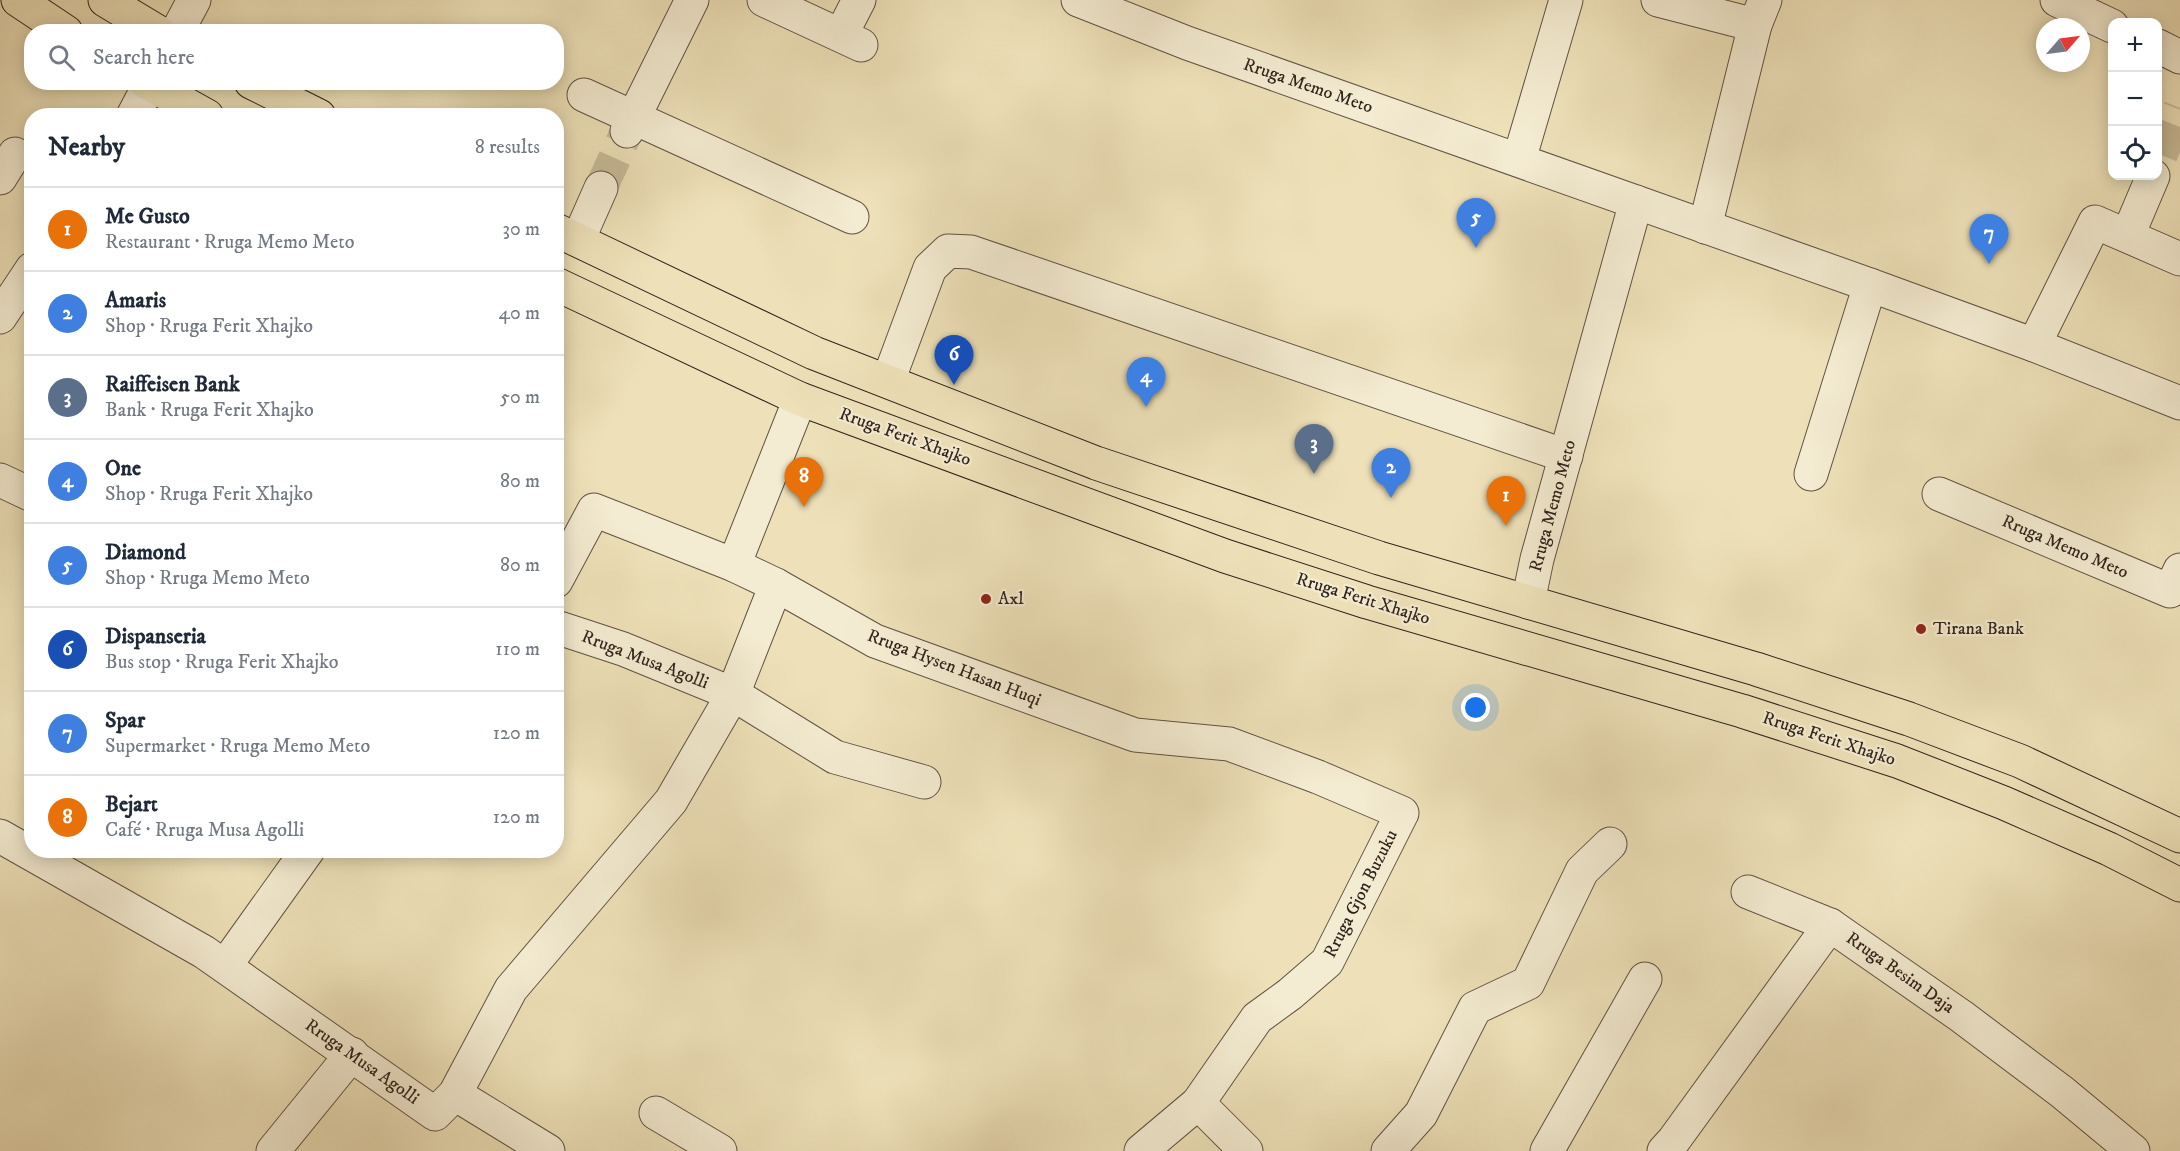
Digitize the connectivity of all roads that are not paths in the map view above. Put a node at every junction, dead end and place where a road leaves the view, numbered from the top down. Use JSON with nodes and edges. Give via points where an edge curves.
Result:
{"nodes":[{"id":1,"x":18,"y":0,"type":"edge"},
{"id":2,"x":105,"y":0,"type":"edge"},
{"id":3,"x":194,"y":0,"type":"edge"},
{"id":4,"x":693,"y":0,"type":"edge"},
{"id":5,"x":764,"y":0,"type":"edge"},
{"id":6,"x":859,"y":0,"type":"edge"},
{"id":7,"x":1566,"y":0,"type":"edge"},
{"id":8,"x":1658,"y":0,"type":"edge"},
{"id":9,"x":2057,"y":0,"type":"edge"},
{"id":10,"x":1093,"y":3,"type":"edge"},
{"id":11,"x":1760,"y":13,"type":"edge"},
{"id":12,"x":54,"y":24,"type":"edge"},
{"id":13,"x":145,"y":24,"type":"edge"},
{"id":14,"x":181,"y":24,"type":"edge"},
{"id":15,"x":2108,"y":24,"type":"edge"},
{"id":16,"x":2162,"y":48,"type":"edge"},
{"id":17,"x":2180,"y":57,"type":"edge"},
{"id":18,"x":146,"y":90,"type":"edge"},
{"id":19,"x":161,"y":90,"type":"edge"},
{"id":20,"x":267,"y":90,"type":"edge"},
{"id":21,"x":584,"y":95,"type":"dead end"},
{"id":22,"x":137,"y":108,"type":"edge"},
{"id":23,"x":193,"y":108,"type":"edge"},
{"id":24,"x":302,"y":108,"type":"edge"},
{"id":25,"x":630,"y":124,"type":"junction"},
{"id":26,"x":1519,"y":160,"type":"junction"},
{"id":27,"x":2151,"y":180,"type":"edge"},
{"id":28,"x":601,"y":188,"type":"tunnel mouth"},
{"id":29,"x":1636,"y":202,"type":"junction"},
{"id":30,"x":852,"y":217,"type":"dead end"},
{"id":31,"x":1705,"y":227,"type":"junction"},
{"id":32,"x":567,"y":235,"type":"edge"},
{"id":33,"x":2128,"y":235,"type":"junction"},
{"id":34,"x":2180,"y":259,"type":"edge"},
{"id":35,"x":16,"y":279,"type":"edge"},
{"id":36,"x":1870,"y":285,"type":"junction"},
{"id":37,"x":564,"y":288,"type":"edge"},
{"id":38,"x":0,"y":317,"type":"edge"},
{"id":39,"x":2034,"y":345,"type":"junction"},
{"id":40,"x":888,"y":381,"type":"junction"},
{"id":41,"x":800,"y":399,"type":"junction"},
{"id":42,"x":2180,"y":403,"type":"edge"},
{"id":43,"x":1566,"y":456,"type":"junction"},
{"id":44,"x":1811,"y":474,"type":"dead end"},
{"id":45,"x":0,"y":480,"type":"edge"},
{"id":46,"x":24,"y":491,"type":"edge"},
{"id":47,"x":1939,"y":494,"type":"dead end"},
{"id":48,"x":734,"y":565,"type":"junction"},
{"id":49,"x":564,"y":567,"type":"edge"},
{"id":50,"x":2180,"y":570,"type":"edge"},
{"id":51,"x":776,"y":585,"type":"junction"},
{"id":52,"x":1528,"y":602,"type":"junction"},
{"id":53,"x":564,"y":630,"type":"edge"},
{"id":54,"x":733,"y":694,"type":"junction"},
{"id":55,"x":924,"y":782,"type":"dead end"},
{"id":56,"x":1402,"y":813,"type":"joint"},
{"id":57,"x":0,"y":836,"type":"edge"},
{"id":58,"x":2180,"y":836,"type":"edge"},
{"id":59,"x":1610,"y":844,"type":"dead end"},
{"id":60,"x":24,"y":850,"type":"edge"},
{"id":61,"x":39,"y":858,"type":"edge"},
{"id":62,"x":303,"y":858,"type":"edge"},
{"id":63,"x":2180,"y":885,"type":"edge"},
{"id":64,"x":1748,"y":892,"type":"dead end"},
{"id":65,"x":1830,"y":925,"type":"junction"},
{"id":66,"x":225,"y":966,"type":"junction"},
{"id":67,"x":1645,"y":979,"type":"dead end"},
{"id":68,"x":352,"y":1054,"type":"junction"},
{"id":69,"x":455,"y":1094,"type":"junction"},
{"id":70,"x":1198,"y":1102,"type":"junction"},
{"id":71,"x":656,"y":1113,"type":"dead end"},
{"id":72,"x":2125,"y":1149,"type":"edge"},
{"id":73,"x":273,"y":1151,"type":"edge"},
{"id":74,"x":548,"y":1151,"type":"edge"},
{"id":75,"x":720,"y":1151,"type":"edge"},
{"id":76,"x":1141,"y":1151,"type":"edge"},
{"id":77,"x":1246,"y":1151,"type":"edge"},
{"id":78,"x":1389,"y":1151,"type":"edge"},
{"id":79,"x":1548,"y":1151,"type":"edge"},
{"id":80,"x":1664,"y":1151,"type":"edge"}],
"edges":[{"from":1,"to":12,"type":"main road"},
{"from":2,"to":13,"type":"main road"},
{"from":3,"to":14,"type":"street"},
{"from":4,"to":25,"type":"street"},
{"from":5,"to":6,"type":"street","via":[[851,40]]},
{"from":7,"to":26,"type":"street"},
{"from":8,"to":11,"type":"street"},
{"from":9,"to":15,"type":"street"},
{"from":10,"to":26,"type":"street","name":"Rruga Memo Meto","via":[[1187,43]]},
{"from":11,"to":31,"type":"street"},
{"from":16,"to":17,"type":"street"},
{"from":18,"to":22,"type":"street"},
{"from":19,"to":23,"type":"main road"},
{"from":20,"to":24,"type":"main road"},
{"from":21,"to":25,"type":"street"},
{"from":25,"to":30,"type":"street"},
{"from":26,"to":29,"type":"street","name":"Rruga Memo Meto"},
{"from":27,"to":33,"type":"street"},
{"from":28,"to":32,"type":"street"},
{"from":29,"to":31,"type":"street","name":"Rruga Memo Meto"},
{"from":29,"to":43,"type":"street","name":"Rruga Memo Meto"},
{"from":31,"to":36,"type":"street","name":"Rruga Memo Meto"},
{"from":32,"to":40,"type":"main road","via":[[814,353]]},
{"from":33,"to":34,"type":"street"},
{"from":33,"to":39,"type":"street","via":[[2095,222]]},
{"from":35,"to":38,"type":"street"},
{"from":36,"to":39,"type":"street","name":"Rruga Memo Meto"},
{"from":36,"to":44,"type":"street"},
{"from":37,"to":41,"type":"main road","name":"Rruga Ferit Xhajko"},
{"from":39,"to":42,"type":"street","name":"Rruga Memo Meto"},
{"from":40,"to":43,"type":"street","via":[[930,268],[948,251],[970,252]]},
{"from":40,"to":52,"type":"main road","via":[[1096,463],[1379,558]]},
{"from":41,"to":48,"type":"street"},
{"from":41,"to":63,"type":"main road","name":"Rruga Ferit Xhajko","via":[[1225,556],[1366,602],[1897,760],[2004,802]]},
{"from":43,"to":52,"type":"street","name":"Rruga Memo Meto"},
{"from":45,"to":46,"type":"street"},
{"from":47,"to":50,"type":"street","name":"Rruga Memo Meto","via":[[2169,591]]},
{"from":48,"to":49,"type":"street","name":"Rruga Hysen Hasan Huqi","via":[[594,510]]},
{"from":48,"to":51,"type":"street","name":"Rruga Hysen Hasan Huqi"},
{"from":51,"to":54,"type":"street","name":"Rruga Musa Agolli"},
{"from":51,"to":56,"type":"street","name":"Rruga Hysen Hasan Huqi","via":[[875,640],[993,684],[1135,735],[1228,744]]},
{"from":52,"to":58,"type":"main road","via":[[1909,719],[2020,761]]},
{"from":53,"to":54,"type":"street","name":"Rruga Musa Agolli"},
{"from":54,"to":55,"type":"street","name":"Rruga Musa Agolli","via":[[835,757]]},
{"from":54,"to":69,"type":"street","name":"Rruga Musa Agolli","via":[[671,801],[511,989]]},
{"from":56,"to":70,"type":"street","name":"Rruga Gjon Buzuku","via":[[1327,962],[1257,1018]]},
{"from":57,"to":60,"type":"street","name":"Rruga Musa Agolli"},
{"from":59,"to":78,"type":"street","via":[[1582,871],[1528,983],[1475,1008],[1421,1114]]},
{"from":61,"to":66,"type":"street","name":"Rruga Musa Agolli"},
{"from":62,"to":66,"type":"street"},
{"from":64,"to":65,"type":"street"},
{"from":65,"to":72,"type":"street","name":"Rruga Besim Daja","via":[[2062,1092]]},
{"from":65,"to":80,"type":"street","name":"Rruga Besim Daja"},
{"from":66,"to":68,"type":"street","name":"Rruga Musa Agolli"},
{"from":67,"to":79,"type":"street"},
{"from":68,"to":69,"type":"street","name":"Rruga Musa Agolli","via":[[435,1114]]},
{"from":68,"to":73,"type":"street"},
{"from":69,"to":74,"type":"street"},
{"from":70,"to":76,"type":"street","name":"Rruga Gjon Buzuku"},
{"from":70,"to":77,"type":"street"},
{"from":71,"to":75,"type":"street"}]}
